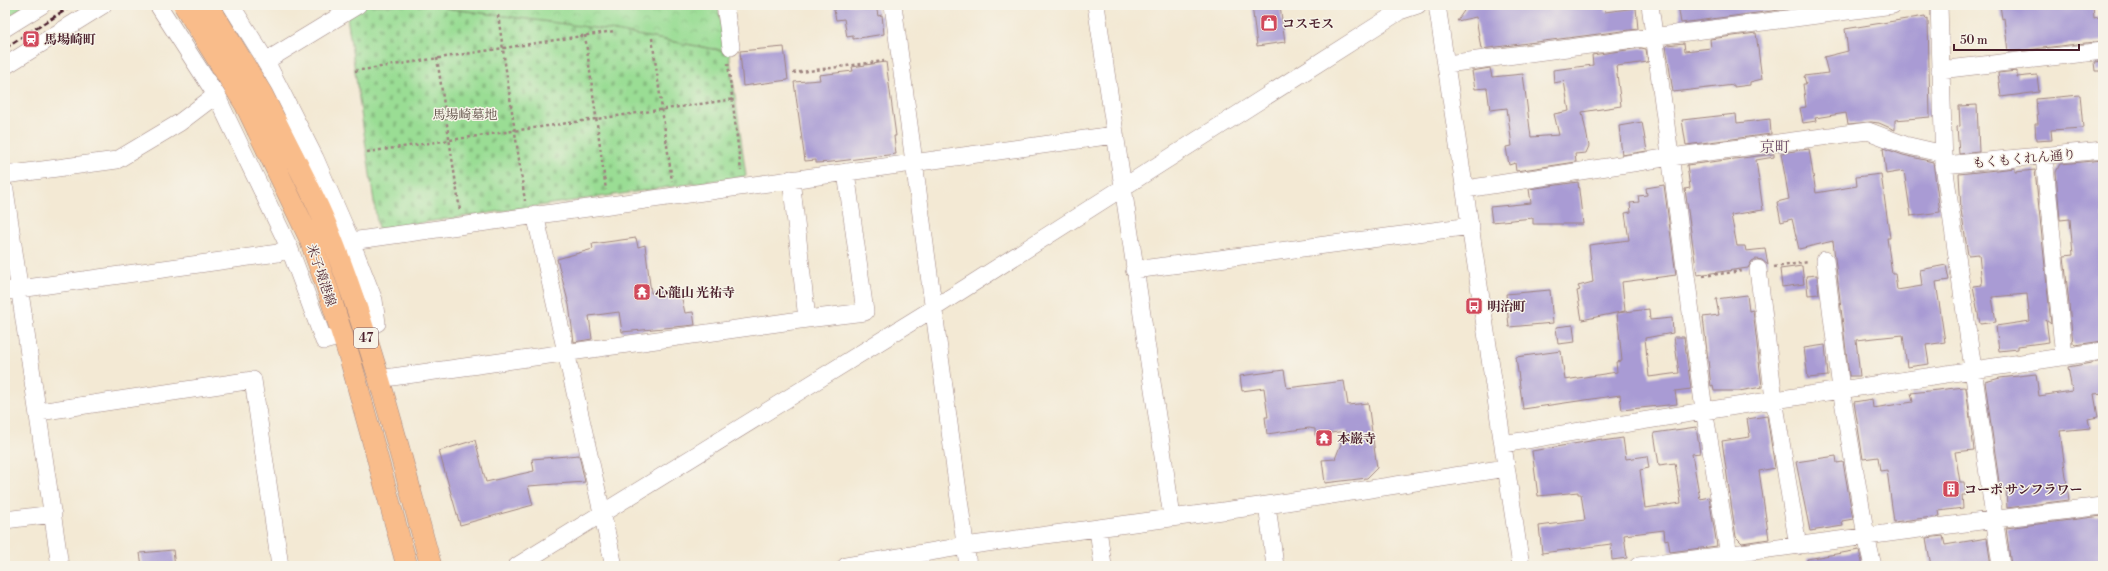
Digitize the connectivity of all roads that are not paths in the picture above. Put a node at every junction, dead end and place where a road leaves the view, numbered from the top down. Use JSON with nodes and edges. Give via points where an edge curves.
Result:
{"nodes":[{"id":1,"x":42,"y":5,"type":"edge"},
{"id":2,"x":103,"y":5,"type":"edge"},
{"id":3,"x":158,"y":5,"type":"edge"},
{"id":4,"x":184,"y":5,"type":"edge"},
{"id":5,"x":208,"y":5,"type":"edge"},
{"id":6,"x":231,"y":5,"type":"edge"},
{"id":7,"x":358,"y":5,"type":"edge"},
{"id":8,"x":725,"y":5,"type":"edge"},
{"id":9,"x":893,"y":5,"type":"edge"},
{"id":10,"x":1096,"y":5,"type":"edge"},
{"id":11,"x":1418,"y":5,"type":"edge"},
{"id":12,"x":1437,"y":5,"type":"edge"},
{"id":13,"x":1650,"y":5,"type":"edge"},
{"id":14,"x":1893,"y":5,"type":"edge"},
{"id":15,"x":1939,"y":5,"type":"edge"},
{"id":16,"x":1402,"y":8,"type":"edge"},
{"id":17,"x":5,"y":28,"type":"edge"},
{"id":18,"x":1654,"y":36,"type":"junction"},
{"id":19,"x":731,"y":47,"type":"road end"},
{"id":20,"x":2103,"y":51,"type":"edge"},
{"id":21,"x":266,"y":61,"type":"junction"},
{"id":22,"x":1447,"y":64,"type":"junction"},
{"id":23,"x":5,"y":66,"type":"edge"},
{"id":24,"x":1940,"y":70,"type":"junction"},
{"id":25,"x":216,"y":95,"type":"junction"},
{"id":26,"x":267,"y":126,"type":"junction"},
{"id":27,"x":1114,"y":135,"type":"junction"},
{"id":28,"x":2103,"y":150,"type":"edge"},
{"id":29,"x":2044,"y":156,"type":"junction"},
{"id":30,"x":1671,"y":157,"type":"junction"},
{"id":31,"x":1944,"y":160,"type":"junction"},
{"id":32,"x":915,"y":162,"type":"junction"},
{"id":33,"x":846,"y":172,"type":"junction"},
{"id":34,"x":5,"y":175,"type":"edge"},
{"id":35,"x":791,"y":180,"type":"junction"},
{"id":36,"x":1122,"y":187,"type":"junction"},
{"id":37,"x":1466,"y":189,"type":"junction"},
{"id":38,"x":5,"y":190,"type":"edge"},
{"id":39,"x":531,"y":215,"type":"junction"},
{"id":40,"x":1471,"y":226,"type":"junction"},
{"id":41,"x":351,"y":241,"type":"junction"},
{"id":42,"x":289,"y":247,"type":"junction"},
{"id":43,"x":1825,"y":260,"type":"dead end"},
{"id":44,"x":1758,"y":269,"type":"dead end"},
{"id":45,"x":1134,"y":270,"type":"junction"},
{"id":46,"x":13,"y":290,"type":"edge"},
{"id":47,"x":934,"y":308,"type":"junction"},
{"id":48,"x":808,"y":319,"type":"junction"},
{"id":49,"x":363,"y":330,"type":"junction"},
{"id":50,"x":342,"y":336,"type":"junction"},
{"id":51,"x":2103,"y":351,"type":"edge"},
{"id":52,"x":567,"y":353,"type":"junction"},
{"id":53,"x":2064,"y":357,"type":"junction"},
{"id":54,"x":1973,"y":369,"type":"junction"},
{"id":55,"x":378,"y":379,"type":"junction"},
{"id":56,"x":1841,"y":389,"type":"junction"},
{"id":57,"x":1774,"y":399,"type":"junction"},
{"id":58,"x":1704,"y":410,"type":"junction"},
{"id":59,"x":39,"y":412,"type":"junction"},
{"id":60,"x":1503,"y":444,"type":"junction"},
{"id":61,"x":1506,"y":468,"type":"junction"},
{"id":62,"x":1267,"y":505,"type":"junction"},
{"id":63,"x":2103,"y":506,"type":"edge"},
{"id":64,"x":603,"y":512,"type":"junction"},
{"id":65,"x":53,"y":514,"type":"junction"},
{"id":66,"x":1172,"y":517,"type":"junction"},
{"id":67,"x":1994,"y":518,"type":"junction"},
{"id":68,"x":5,"y":520,"type":"edge"},
{"id":69,"x":1098,"y":529,"type":"junction"},
{"id":70,"x":1866,"y":536,"type":"junction"},
{"id":71,"x":965,"y":546,"type":"junction"},
{"id":72,"x":1798,"y":546,"type":"junction"},
{"id":73,"x":1730,"y":561,"type":"edge"},
{"id":74,"x":60,"y":566,"type":"edge"},
{"id":75,"x":280,"y":566,"type":"edge"},
{"id":76,"x":408,"y":566,"type":"edge"},
{"id":77,"x":431,"y":566,"type":"edge"},
{"id":78,"x":517,"y":566,"type":"edge"},
{"id":79,"x":614,"y":566,"type":"edge"},
{"id":80,"x":846,"y":566,"type":"edge"},
{"id":81,"x":968,"y":566,"type":"edge"},
{"id":82,"x":1103,"y":566,"type":"edge"},
{"id":83,"x":1275,"y":566,"type":"edge"},
{"id":84,"x":1521,"y":566,"type":"edge"},
{"id":85,"x":1638,"y":566,"type":"edge"},
{"id":86,"x":1873,"y":566,"type":"edge"},
{"id":87,"x":2001,"y":566,"type":"edge"}],
"edges":[{"from":1,"to":17,"type":"street"},
{"from":2,"to":23,"type":"street"},
{"from":3,"to":25,"type":"street"},
{"from":4,"to":26,"type":"main road","name":"米子境港線","number":"47","bridge":true,"via":[[245,104]]},
{"from":5,"to":26,"type":"main road","name":"米子境港線","number":"47","bridge":true,"via":[[262,94]]},
{"from":6,"to":21,"type":"street"},
{"from":7,"to":21,"type":"street"},
{"from":8,"to":19,"type":"street"},
{"from":9,"to":32,"type":"street"},
{"from":10,"to":27,"type":"street"},
{"from":11,"to":16,"type":"street"},
{"from":12,"to":22,"type":"street"},
{"from":13,"to":18,"type":"street"},
{"from":14,"to":18,"type":"street"},
{"from":15,"to":24,"type":"street"},
{"from":16,"to":36,"type":"street"},
{"from":18,"to":22,"type":"street"},
{"from":18,"to":30,"type":"street"},
{"from":20,"to":24,"type":"street"},
{"from":21,"to":25,"type":"street"},
{"from":21,"to":41,"type":"street","via":[[316,158]]},
{"from":22,"to":37,"type":"street"},
{"from":24,"to":31,"type":"street"},
{"from":25,"to":34,"type":"street","via":[[179,123],[117,160]]},
{"from":25,"to":42,"type":"street"},
{"from":26,"to":49,"type":"main road","name":"米子境港線","number":"47","via":[[328,230],[350,286]]},
{"from":26,"to":50,"type":"main road","name":"米子境港線","number":"47","via":[[329,293]]},
{"from":27,"to":32,"type":"street"},
{"from":27,"to":36,"type":"street"},
{"from":28,"to":29,"type":"street","name":"もくもくれん通り"},
{"from":29,"to":31,"type":"street","name":"もくもくれん通り"},
{"from":29,"to":53,"type":"street"},
{"from":30,"to":31,"type":"street","name":"もくもくれん通り","via":[[1868,131]]},
{"from":30,"to":37,"type":"street","name":"もくもくれん通り"},
{"from":30,"to":58,"type":"street"},
{"from":31,"to":54,"type":"street"},
{"from":32,"to":33,"type":"street"},
{"from":32,"to":47,"type":"street"},
{"from":33,"to":35,"type":"street"},
{"from":33,"to":48,"type":"street","via":[[865,312]]},
{"from":35,"to":39,"type":"street"},
{"from":35,"to":48,"type":"street"},
{"from":36,"to":45,"type":"street"},
{"from":36,"to":47,"type":"street"},
{"from":37,"to":40,"type":"street"},
{"from":38,"to":46,"type":"street"},
{"from":39,"to":41,"type":"street"},
{"from":39,"to":52,"type":"street"},
{"from":40,"to":45,"type":"street"},
{"from":40,"to":60,"type":"street"},
{"from":41,"to":49,"type":"street","via":[[374,300],[377,323]]},
{"from":42,"to":46,"type":"street","via":[[278,253]]},
{"from":42,"to":50,"type":"street","via":[[324,341]]},
{"from":43,"to":56,"type":"street"},
{"from":44,"to":57,"type":"street"},
{"from":45,"to":66,"type":"street"},
{"from":46,"to":59,"type":"street"},
{"from":47,"to":64,"type":"street"},
{"from":47,"to":71,"type":"street"},
{"from":48,"to":52,"type":"street"},
{"from":49,"to":55,"type":"main road","name":"米子境港線","number":"47"},
{"from":50,"to":76,"type":"main road","name":"米子境港線","number":"47"},
{"from":51,"to":53,"type":"street"},
{"from":52,"to":55,"type":"street"},
{"from":52,"to":64,"type":"street"},
{"from":53,"to":54,"type":"street"},
{"from":54,"to":56,"type":"street"},
{"from":54,"to":67,"type":"street"},
{"from":55,"to":77,"type":"main road","name":"米子境港線","number":"47"},
{"from":56,"to":57,"type":"street"},
{"from":56,"to":70,"type":"street"},
{"from":57,"to":58,"type":"street"},
{"from":57,"to":72,"type":"street"},
{"from":58,"to":60,"type":"street"},
{"from":58,"to":73,"type":"street"},
{"from":59,"to":65,"type":"street"},
{"from":59,"to":75,"type":"street","via":[[253,380]]},
{"from":60,"to":61,"type":"street"},
{"from":61,"to":62,"type":"street"},
{"from":61,"to":84,"type":"street"},
{"from":62,"to":66,"type":"street"},
{"from":62,"to":83,"type":"street"},
{"from":63,"to":67,"type":"street"},
{"from":64,"to":78,"type":"street"},
{"from":64,"to":79,"type":"street"},
{"from":65,"to":68,"type":"street"},
{"from":65,"to":74,"type":"street"},
{"from":66,"to":69,"type":"street"},
{"from":67,"to":70,"type":"street"},
{"from":67,"to":87,"type":"street"},
{"from":69,"to":71,"type":"street"},
{"from":69,"to":82,"type":"street"},
{"from":70,"to":72,"type":"street"},
{"from":70,"to":86,"type":"street"},
{"from":71,"to":80,"type":"street"},
{"from":71,"to":81,"type":"street"},
{"from":72,"to":73,"type":"street"},
{"from":73,"to":85,"type":"street"}]}
